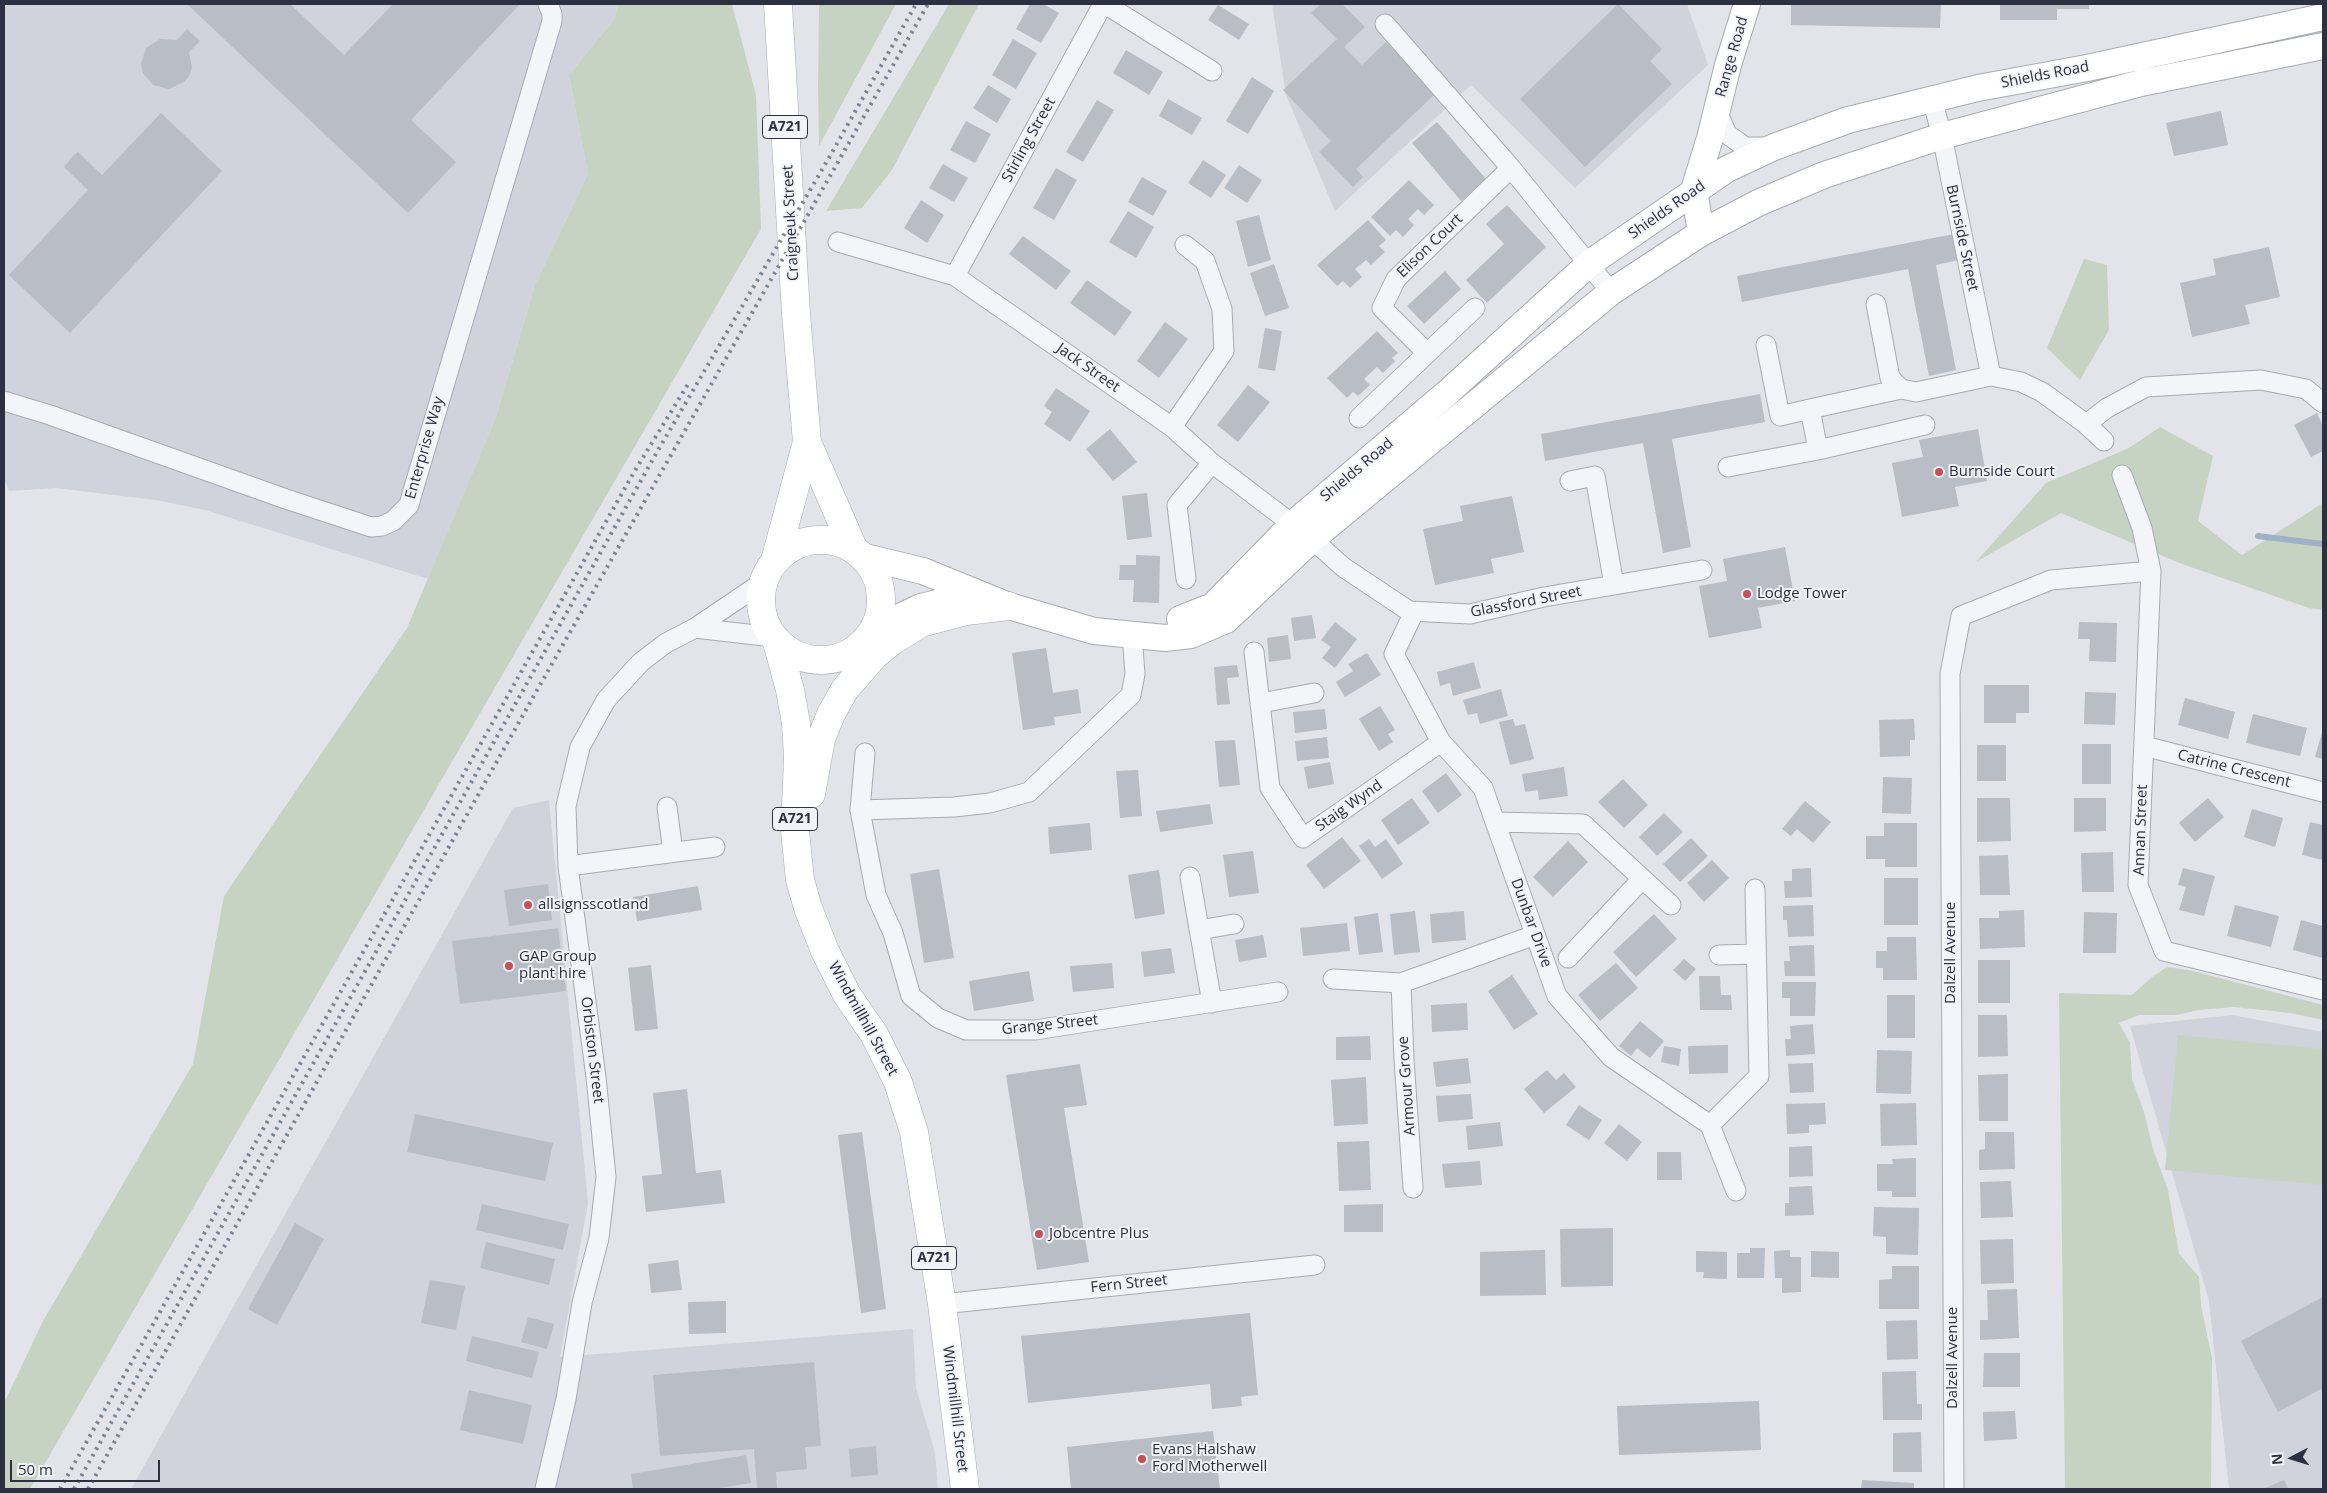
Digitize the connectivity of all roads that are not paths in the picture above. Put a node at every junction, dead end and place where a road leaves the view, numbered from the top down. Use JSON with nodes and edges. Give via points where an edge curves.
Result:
{"nodes":[{"id":1,"x":548,"y":4,"type":"edge"},
{"id":2,"x":778,"y":4,"type":"edge"},
{"id":3,"x":1104,"y":4,"type":"edge"},
{"id":4,"x":1747,"y":4,"type":"edge"},
{"id":5,"x":2323,"y":16,"type":"edge"},
{"id":6,"x":1385,"y":24,"type":"dead end"},
{"id":7,"x":2323,"y":46,"type":"edge"},
{"id":8,"x":1212,"y":71,"type":"dead end"},
{"id":9,"x":1932,"y":99,"type":"junction"},
{"id":10,"x":1717,"y":111,"type":"junction"},
{"id":11,"x":1942,"y":136,"type":"junction"},
{"id":12,"x":1774,"y":147,"type":"junction"},
{"id":13,"x":1512,"y":168,"type":"junction"},
{"id":14,"x":1694,"y":190,"type":"junction"},
{"id":15,"x":1701,"y":233,"type":"junction"},
{"id":16,"x":838,"y":242,"type":"dead end"},
{"id":17,"x":1185,"y":245,"type":"dead end"},
{"id":18,"x":1590,"y":263,"type":"junction"},
{"id":19,"x":955,"y":276,"type":"junction"},
{"id":20,"x":1611,"y":292,"type":"junction"},
{"id":21,"x":1876,"y":304,"type":"dead end"},
{"id":22,"x":1476,"y":308,"type":"dead end"},
{"id":23,"x":1766,"y":346,"type":"dead end"},
{"id":24,"x":1427,"y":353,"type":"junction"},
{"id":25,"x":1991,"y":376,"type":"junction"},
{"id":26,"x":1901,"y":389,"type":"junction"},
{"id":27,"x":4,"y":401,"type":"edge"},
{"id":28,"x":2323,"y":403,"type":"edge"},
{"id":29,"x":1810,"y":410,"type":"junction"},
{"id":30,"x":1359,"y":418,"type":"dead end"},
{"id":31,"x":2086,"y":424,"type":"junction"},
{"id":32,"x":1924,"y":425,"type":"dead end"},
{"id":33,"x":1172,"y":426,"type":"junction"},
{"id":34,"x":2104,"y":441,"type":"dead end"},
{"id":35,"x":807,"y":442,"type":"junction"},
{"id":36,"x":1818,"y":450,"type":"junction"},
{"id":37,"x":1212,"y":463,"type":"junction"},
{"id":38,"x":1728,"y":468,"type":"dead end"},
{"id":39,"x":2122,"y":475,"type":"dead end"},
{"id":40,"x":1570,"y":481,"type":"dead end"},
{"id":41,"x":1302,"y":532,"type":"junction"},
{"id":42,"x":857,"y":553,"type":"junction"},
{"id":43,"x":1702,"y":570,"type":"dead end"},
{"id":44,"x":2151,"y":571,"type":"junction"},
{"id":45,"x":769,"y":572,"type":"junction"},
{"id":46,"x":1186,"y":578,"type":"dead end"},
{"id":47,"x":1614,"y":585,"type":"junction"},
{"id":48,"x":975,"y":594,"type":"junction"},
{"id":49,"x":1010,"y":606,"type":"junction"},
{"id":50,"x":1414,"y":612,"type":"junction"},
{"id":51,"x":695,"y":628,"type":"junction"},
{"id":52,"x":874,"y":628,"type":"junction"},
{"id":53,"x":1132,"y":634,"type":"junction"},
{"id":54,"x":775,"y":639,"type":"junction"},
{"id":55,"x":1254,"y":652,"type":"dead end"},
{"id":56,"x":839,"y":658,"type":"junction"},
{"id":57,"x":1314,"y":693,"type":"dead end"},
{"id":58,"x":1261,"y":703,"type":"junction"},
{"id":59,"x":1441,"y":742,"type":"junction"},
{"id":60,"x":2144,"y":746,"type":"junction"},
{"id":61,"x":865,"y":753,"type":"dead end"},
{"id":62,"x":798,"y":758,"type":"junction"},
{"id":63,"x":2323,"y":792,"type":"edge"},
{"id":64,"x":667,"y":807,"type":"dead end"},
{"id":65,"x":860,"y":810,"type":"junction"},
{"id":66,"x":1495,"y":822,"type":"junction"},
{"id":67,"x":715,"y":847,"type":"dead end"},
{"id":68,"x":673,"y":852,"type":"junction"},
{"id":69,"x":568,"y":866,"type":"junction"},
{"id":70,"x":1190,"y":877,"type":"dead end"},
{"id":71,"x":1642,"y":879,"type":"junction"},
{"id":72,"x":800,"y":880,"type":"junction"},
{"id":73,"x":1755,"y":889,"type":"dead end"},
{"id":74,"x":1671,"y":905,"type":"dead end"},
{"id":75,"x":1234,"y":924,"type":"dead end"},
{"id":76,"x":1199,"y":930,"type":"junction"},
{"id":77,"x":1535,"y":936,"type":"junction"},
{"id":78,"x":1719,"y":954,"type":"dead end"},
{"id":79,"x":1756,"y":954,"type":"junction"},
{"id":80,"x":1568,"y":958,"type":"dead end"},
{"id":81,"x":1333,"y":979,"type":"dead end"},
{"id":82,"x":1401,"y":983,"type":"junction"},
{"id":83,"x":2323,"y":990,"type":"edge"},
{"id":84,"x":1278,"y":992,"type":"dead end"},
{"id":85,"x":1212,"y":1002,"type":"junction"},
{"id":86,"x":1710,"y":1125,"type":"junction"},
{"id":87,"x":1413,"y":1188,"type":"dead end"},
{"id":88,"x":1736,"y":1192,"type":"dead end"},
{"id":89,"x":1316,"y":1265,"type":"dead end"},
{"id":90,"x":942,"y":1304,"type":"junction"},
{"id":91,"x":545,"y":1489,"type":"edge"},
{"id":92,"x":965,"y":1489,"type":"edge"},
{"id":93,"x":1954,"y":1489,"type":"edge"}],
"edges":[{"from":1,"to":27,"type":"street","name":"Enterprise Way","via":[[552,21],[412,494],[408,505],[393,521],[371,527]]},
{"from":2,"to":35,"type":"main road","name":"Craigneuk Street","number":"A721","via":[[796,314]]},
{"from":3,"to":8,"type":"street"},
{"from":3,"to":19,"type":"street","name":"Stirling Street"},
{"from":4,"to":10,"type":"main road","name":"Range Road"},
{"from":5,"to":9,"type":"main road","name":"Shields Road"},
{"from":6,"to":13,"type":"street"},
{"from":7,"to":11,"type":"main road","name":"Shields Road","via":[[2141,83]]},
{"from":9,"to":11,"type":"street","name":"Burnside Street"},
{"from":9,"to":12,"type":"main road","name":"Shields Road","via":[[1848,120]]},
{"from":10,"to":12,"type":"street","name":"Range Road","via":[[1727,134],[1745,147]]},
{"from":10,"to":14,"type":"main road","name":"Range Road"},
{"from":11,"to":15,"type":"main road","name":"Shields Road","via":[[1824,175],[1758,203]]},
{"from":11,"to":25,"type":"street","name":"Burnside Street"},
{"from":12,"to":14,"type":"main road","name":"Shields Road"},
{"from":13,"to":18,"type":"street"},
{"from":13,"to":24,"type":"street","name":"Elison Court","via":[[1396,279],[1382,308]]},
{"from":14,"to":15,"type":"main road","name":"Range Road"},
{"from":14,"to":18,"type":"main road","name":"Shields Road"},
{"from":15,"to":20,"type":"main road","name":"Shields Road"},
{"from":16,"to":19,"type":"street","name":"Jack Street"},
{"from":17,"to":33,"type":"street","via":[[1205,261],[1222,309],[1224,351]]},
{"from":18,"to":20,"type":"street"},
{"from":18,"to":41,"type":"main road","name":"Shields Road","via":[[1446,394]]},
{"from":19,"to":33,"type":"street","name":"Jack Street"},
{"from":20,"to":41,"type":"main road","name":"Shields Road"},
{"from":21,"to":26,"type":"street","via":[[1890,378]]},
{"from":22,"to":24,"type":"street"},
{"from":23,"to":29,"type":"street","via":[[1780,416]]},
{"from":24,"to":30,"type":"street"},
{"from":25,"to":26,"type":"street","via":[[1916,392]]},
{"from":25,"to":31,"type":"street","via":[[2021,382],[2042,392]]},
{"from":26,"to":29,"type":"street"},
{"from":28,"to":31,"type":"street","via":[[2306,389],[2261,380],[2146,387],[2107,408]]},
{"from":29,"to":36,"type":"street"},
{"from":31,"to":34,"type":"street"},
{"from":32,"to":36,"type":"street"},
{"from":33,"to":37,"type":"street","name":"Jack Street"},
{"from":35,"to":42,"type":"main road","name":"Craigneuk Street","number":"A721"},
{"from":35,"to":45,"type":"main road","name":"Craigneuk Street","number":"A721"},
{"from":36,"to":38,"type":"street"},
{"from":37,"to":41,"type":"street","name":"Jack Street"},
{"from":37,"to":46,"type":"street","via":[[1177,505]]},
{"from":39,"to":44,"type":"street","name":"Annan Street","via":[[2142,528]]},
{"from":40,"to":47,"type":"street","via":[[1595,476]]},
{"from":41,"to":50,"type":"street","name":"Glassford Street","via":[[1343,567]]},
{"from":41,"to":53,"type":"main road","name":"Shields Road","via":[[1213,606]]},
{"from":42,"to":45,"type":"main road","via":[[827,541],[799,544],[786,551]]},
{"from":42,"to":48,"type":"main road","name":"Shields Road","via":[[922,571]]},
{"from":42,"to":52,"type":"main road","via":[[873,571],[880,590],[880,610]]},
{"from":43,"to":47,"type":"street","name":"Glassford Street"},
{"from":44,"to":60,"type":"street","name":"Annan Street"},
{"from":44,"to":93,"type":"street","name":"Dalzell Avenue","via":[[2051,580],[1961,616],[1950,674]]},
{"from":45,"to":51,"type":"street","name":"Orbiston Street"},
{"from":45,"to":54,"type":"main road","via":[[761,601],[764,620]]},
{"from":47,"to":50,"type":"street","name":"Glassford Street","via":[[1470,614]]},
{"from":48,"to":49,"type":"main road","name":"Shields Road"},
{"from":48,"to":52,"type":"main road","via":[[921,607]]},
{"from":49,"to":53,"type":"main road","name":"Shields Road","via":[[1094,631]]},
{"from":49,"to":72,"type":"main road","via":[[966,611],[921,623],[875,655],[845,689],[821,739]]},
{"from":50,"to":59,"type":"street","name":"Dunbar Drive","via":[[1394,654]]},
{"from":51,"to":54,"type":"street"},
{"from":51,"to":69,"type":"street","name":"Orbiston Street","via":[[642,662],[606,700],[580,747],[566,806]]},
{"from":52,"to":56,"type":"main road","via":[[859,646]]},
{"from":53,"to":65,"type":"street","via":[[1135,674],[1131,695],[1029,792],[990,803],[954,808]]},
{"from":54,"to":56,"type":"main road","via":[[790,652],[806,658]]},
{"from":54,"to":62,"type":"main road","name":"Windmillhill Street","number":"A721","via":[[790,690]]},
{"from":55,"to":58,"type":"street","name":"Staig Wynd"},
{"from":56,"to":62,"type":"main road","name":"Windmillhill Street","number":"A721"},
{"from":57,"to":58,"type":"street"},
{"from":58,"to":59,"type":"street","name":"Staig Wynd","via":[[1270,788],[1303,838]]},
{"from":59,"to":66,"type":"street","name":"Dunbar Drive","via":[[1483,788]]},
{"from":60,"to":63,"type":"street","name":"Catrine Crescent"},
{"from":60,"to":83,"type":"street","name":"Annan Street","via":[[2138,885],[2164,951]]},
{"from":61,"to":65,"type":"street","name":"Grange Street"},
{"from":62,"to":72,"type":"main road","name":"Windmillhill Street","number":"A721","via":[[795,831]]},
{"from":64,"to":68,"type":"street"},
{"from":65,"to":85,"type":"street","name":"Grange Street","via":[[876,895],[912,996],[938,1018],[966,1030],[1035,1030]]},
{"from":66,"to":71,"type":"street","via":[[1583,824]]},
{"from":66,"to":77,"type":"street","name":"Dunbar Drive"},
{"from":67,"to":68,"type":"street"},
{"from":68,"to":69,"type":"street"},
{"from":69,"to":91,"type":"street","name":"Orbiston Street","via":[[606,1177],[599,1238],[582,1303],[566,1399]]},
{"from":70,"to":76,"type":"street"},
{"from":71,"to":74,"type":"street"},
{"from":71,"to":80,"type":"street"},
{"from":72,"to":90,"type":"main road","name":"Windmillhill Street","number":"A721","via":[[825,951],[898,1082],[914,1132]]},
{"from":73,"to":79,"type":"street"},
{"from":75,"to":76,"type":"street"},
{"from":76,"to":85,"type":"street"},
{"from":77,"to":82,"type":"street"},
{"from":77,"to":86,"type":"street","name":"Dunbar Drive","via":[[1558,996],[1611,1056]]},
{"from":78,"to":79,"type":"street"},
{"from":79,"to":86,"type":"street","via":[[1758,1076]]},
{"from":81,"to":82,"type":"street"},
{"from":82,"to":87,"type":"street","name":"Armour Grove"},
{"from":84,"to":85,"type":"street","name":"Grange Street"},
{"from":86,"to":88,"type":"street"},
{"from":89,"to":90,"type":"street","name":"Fern Street"},
{"from":90,"to":92,"type":"main road","name":"Windmillhill Street","number":"A721"}]}
